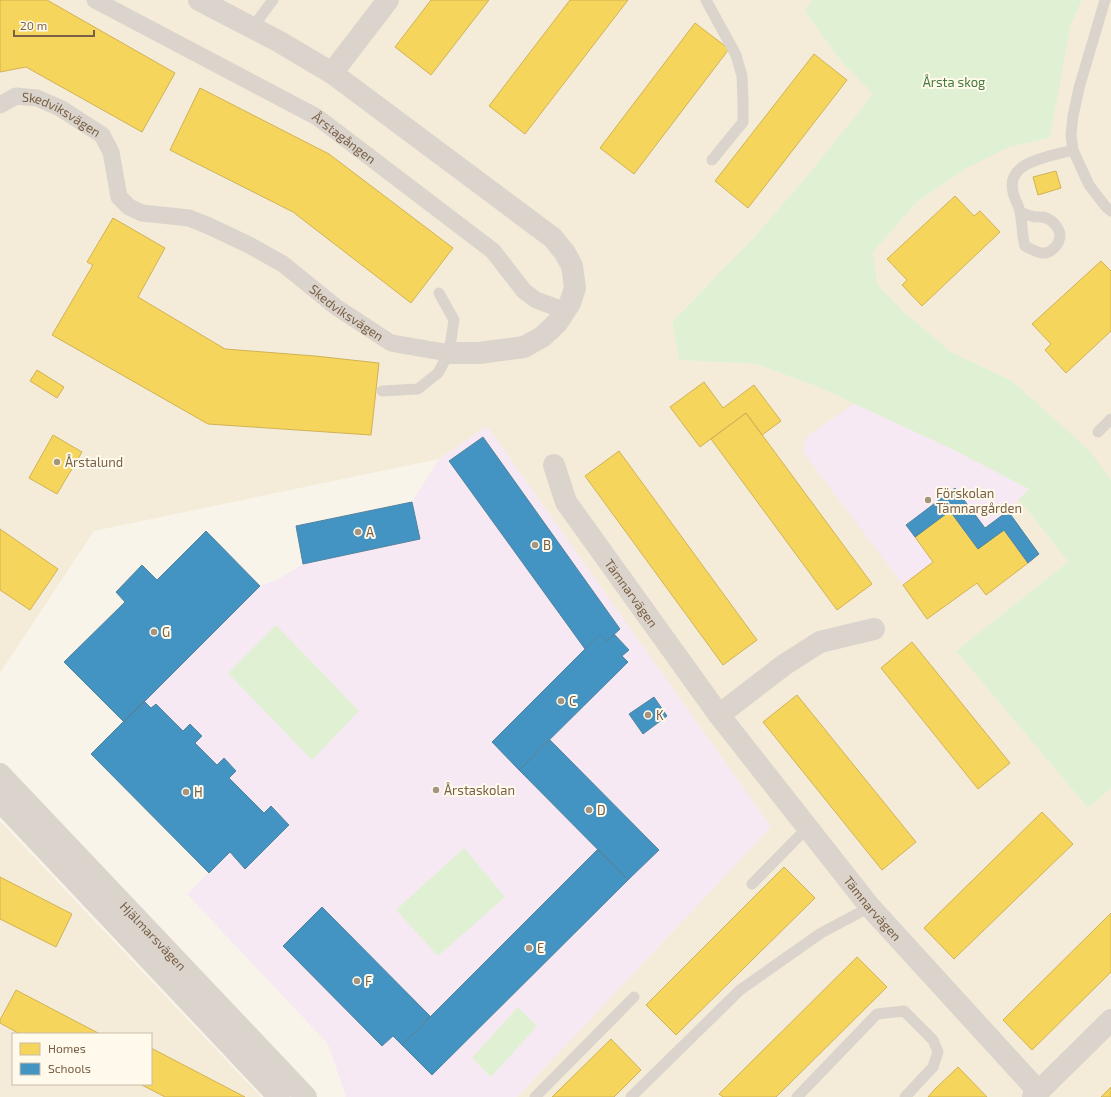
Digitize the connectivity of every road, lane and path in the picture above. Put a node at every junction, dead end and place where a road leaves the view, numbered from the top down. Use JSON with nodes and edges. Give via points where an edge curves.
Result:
{"nodes":[{"id":1,"x":95,"y":0,"type":"edge"},
{"id":2,"x":273,"y":0,"type":"edge"},
{"id":3,"x":388,"y":0,"type":"edge"},
{"id":4,"x":706,"y":0,"type":"edge"},
{"id":5,"x":1105,"y":0,"type":"edge"},
{"id":6,"x":202,"y":1,"type":"edge"},
{"id":7,"x":252,"y":28,"type":"junction"},
{"id":8,"x":332,"y":73,"type":"junction"},
{"id":9,"x":0,"y":105,"type":"edge"},
{"id":10,"x":1073,"y":150,"type":"junction"},
{"id":11,"x":712,"y":160,"type":"dead end"},
{"id":12,"x":1111,"y":211,"type":"edge"},
{"id":13,"x":1020,"y":212,"type":"dead end"},
{"id":14,"x":439,"y":293,"type":"dead end"},
{"id":15,"x":566,"y":311,"type":"junction"},
{"id":16,"x":449,"y":353,"type":"junction"},
{"id":17,"x":382,"y":391,"type":"dead end"},
{"id":18,"x":1111,"y":419,"type":"edge"},
{"id":19,"x":1098,"y":432,"type":"dead end"},
{"id":20,"x":554,"y":465,"type":"dead end"},
{"id":21,"x":874,"y":629,"type":"dead end"},
{"id":22,"x":719,"y":715,"type":"junction"},
{"id":23,"x":0,"y":774,"type":"edge"},
{"id":24,"x":0,"y":801,"type":"edge"},
{"id":25,"x":808,"y":827,"type":"junction"},
{"id":26,"x":752,"y":884,"type":"dead end"},
{"id":27,"x":870,"y":907,"type":"junction"},
{"id":28,"x":634,"y":997,"type":"dead end"},
{"id":29,"x":1111,"y":1020,"type":"edge"},
{"id":30,"x":1036,"y":1094,"type":"edge"},
{"id":31,"x":278,"y":1097,"type":"edge"},
{"id":32,"x":306,"y":1097,"type":"edge"},
{"id":33,"x":535,"y":1097,"type":"edge"},
{"id":34,"x":631,"y":1097,"type":"edge"},
{"id":35,"x":798,"y":1097,"type":"edge"},
{"id":36,"x":905,"y":1097,"type":"edge"}],
"edges":[{"from":1,"to":15,"type":"street","name":"Årstagången","via":[[317,117],[493,251],[524,291],[536,300]]},
{"from":2,"to":7,"type":"lane"},
{"from":3,"to":8,"type":"street"},
{"from":4,"to":11,"type":"lane","via":[[736,55],[742,76],[743,100],[743,122]]},
{"from":5,"to":10,"type":"lane","via":[[1073,116]]},
{"from":6,"to":7,"type":"street","name":"Skedviksvägen"},
{"from":7,"to":8,"type":"street","name":"Skedviksvägen"},
{"from":8,"to":15,"type":"street","name":"Skedviksvägen","via":[[553,238],[572,266],[575,288]]},
{"from":9,"to":16,"type":"street","name":"Skedviksvägen","via":[[16,96],[37,98],[60,108],[102,135],[111,152],[119,197],[129,207],[142,213],[189,218],[249,245],[283,264],[390,344]]},
{"from":10,"to":12,"type":"lane","via":[[1089,185]]},
{"from":10,"to":13,"type":"lane","via":[[1027,162],[1017,171],[1012,181],[1012,191]]},
{"from":14,"to":16,"type":"lane","via":[[454,320]]},
{"from":15,"to":16,"type":"street","name":"Skedviksvägen","via":[[542,337],[524,347],[479,353]]},
{"from":16,"to":17,"type":"lane","via":[[438,373],[418,389]]},
{"from":18,"to":19,"type":"lane"},
{"from":20,"to":22,"type":"street","name":"Tämnarvägen","via":[[566,502]]},
{"from":21,"to":22,"type":"street","via":[[820,642],[784,664]]},
{"from":22,"to":25,"type":"street","name":"Tämnarvägen"},
{"from":23,"to":32,"type":"street","name":"Hjälmarsvägen"},
{"from":24,"to":31,"type":"street","name":"Hjälmarsvägen"},
{"from":25,"to":26,"type":"lane"},
{"from":25,"to":27,"type":"street","name":"Tämnarvägen"},
{"from":27,"to":30,"type":"street","name":"Tämnarvägen"},
{"from":27,"to":34,"type":"lane","via":[[821,933],[740,990]]},
{"from":28,"to":33,"type":"lane"},
{"from":29,"to":30,"type":"street"},
{"from":35,"to":36,"type":"lane","via":[[877,1014],[904,1011],[933,1040],[938,1052],[933,1067]]}]}
